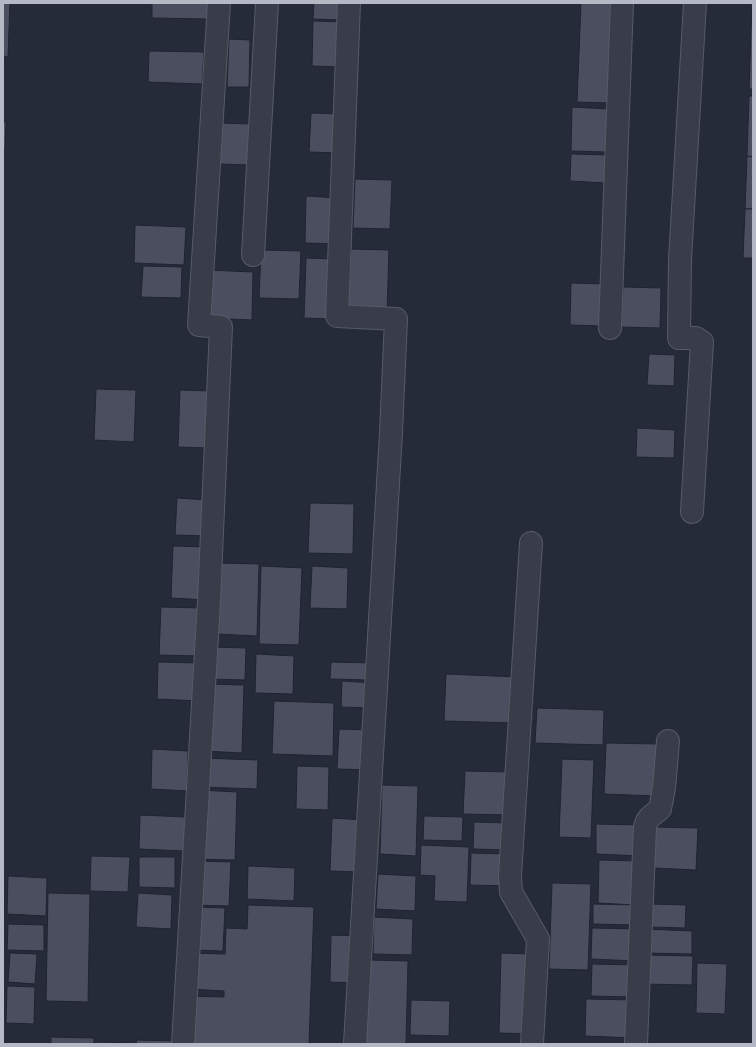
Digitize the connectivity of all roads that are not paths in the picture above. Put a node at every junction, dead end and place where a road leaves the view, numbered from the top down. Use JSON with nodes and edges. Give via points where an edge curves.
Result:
{"nodes":[{"id":1,"x":219,"y":3,"type":"edge"},
{"id":2,"x":267,"y":3,"type":"edge"},
{"id":3,"x":349,"y":3,"type":"edge"},
{"id":4,"x":622,"y":3,"type":"edge"},
{"id":5,"x":695,"y":3,"type":"edge"},
{"id":6,"x":253,"y":255,"type":"dead end"},
{"id":7,"x":610,"y":328,"type":"dead end"},
{"id":8,"x":692,"y":512,"type":"dead end"},
{"id":9,"x":531,"y":543,"type":"dead end"},
{"id":10,"x":668,"y":742,"type":"dead end"},
{"id":11,"x":183,"y":1044,"type":"edge"},
{"id":12,"x":355,"y":1044,"type":"edge"},
{"id":13,"x":532,"y":1044,"type":"edge"},
{"id":14,"x":636,"y":1044,"type":"edge"}],
"edges":[{"from":1,"to":11,"type":"street","via":[[199,325],[221,327],[209,609]]},
{"from":2,"to":6,"type":"street"},
{"from":3,"to":12,"type":"street","via":[[337,316],[396,319]]},
{"from":4,"to":7,"type":"street"},
{"from":5,"to":8,"type":"street","via":[[680,260],[679,338],[696,338],[702,342]]},
{"from":9,"to":13,"type":"street","via":[[510,876],[511,892],[538,939]]},
{"from":10,"to":14,"type":"street","via":[[660,809],[650,817],[646,827]]}]}
